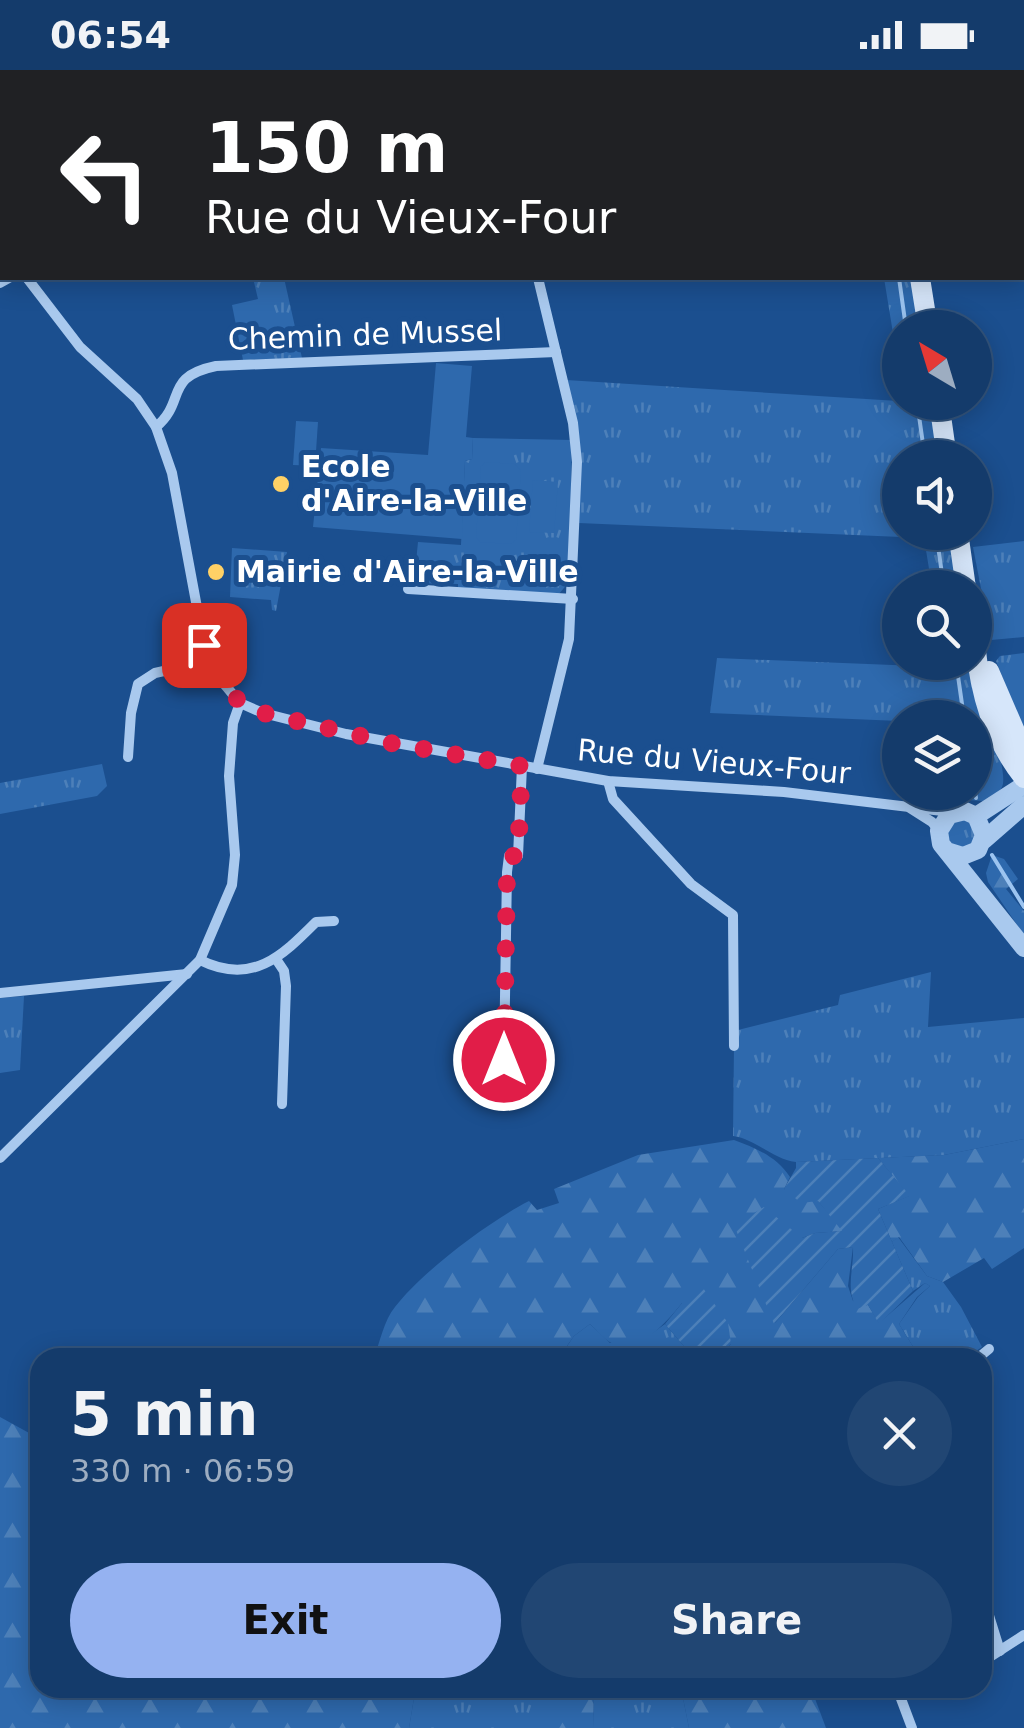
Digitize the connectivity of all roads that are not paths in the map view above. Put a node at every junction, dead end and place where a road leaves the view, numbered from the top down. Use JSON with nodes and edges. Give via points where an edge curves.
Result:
{"nodes":[{"id":1,"x":29,"y":280,"type":"edge"},
{"id":2,"x":538,"y":280,"type":"edge"},
{"id":3,"x":920,"y":280,"type":"edge"},
{"id":4,"x":925,"y":310,"type":"edge"},
{"id":5,"x":556,"y":352,"type":"junction"},
{"id":6,"x":156,"y":427,"type":"junction"},
{"id":7,"x":408,"y":589,"type":"dead end"},
{"id":8,"x":573,"y":599,"type":"junction"},
{"id":9,"x":208,"y":662,"type":"junction"},
{"id":10,"x":979,"y":680,"type":"edge"},
{"id":11,"x":991,"y":680,"type":"edge"},
{"id":12,"x":240,"y":703,"type":"junction"},
{"id":13,"x":1024,"y":752,"type":"edge"},
{"id":14,"x":128,"y":756,"type":"dead end"},
{"id":15,"x":522,"y":766,"type":"junction"},
{"id":16,"x":537,"y":769,"type":"junction"},
{"id":17,"x":608,"y":782,"type":"junction"},
{"id":18,"x":1024,"y":782,"type":"edge"},
{"id":19,"x":882,"y":803,"type":"edge"},
{"id":20,"x":1024,"y":805,"type":"edge"},
{"id":21,"x":912,"y":810,"type":"edge"},
{"id":22,"x":937,"y":810,"type":"edge"},
{"id":23,"x":954,"y":812,"type":"junction"},
{"id":24,"x":976,"y":816,"type":"junction"},
{"id":25,"x":939,"y":831,"type":"junction"},
{"id":26,"x":981,"y":845,"type":"junction"},
{"id":27,"x":947,"y":852,"type":"junction"},
{"id":28,"x":986,"y":897,"type":"junction"},
{"id":29,"x":334,"y":921,"type":"dead end"},
{"id":30,"x":1024,"y":948,"type":"edge"},
{"id":31,"x":276,"y":958,"type":"junction"},
{"id":32,"x":200,"y":960,"type":"junction"},
{"id":33,"x":188,"y":974,"type":"junction"},
{"id":34,"x":0,"y":993,"type":"edge"},
{"id":35,"x":734,"y":1046,"type":"dead end"},
{"id":36,"x":504,"y":1060,"type":"dead end"},
{"id":37,"x":282,"y":1104,"type":"dead end"},
{"id":38,"x":0,"y":1158,"type":"edge"},
{"id":39,"x":992,"y":1625,"type":"edge"},
{"id":40,"x":1024,"y":1635,"type":"edge"},
{"id":41,"x":1000,"y":1651,"type":"junction"},
{"id":42,"x":992,"y":1656,"type":"edge"},
{"id":43,"x":901,"y":1698,"type":"edge"},
{"id":44,"x":912,"y":1728,"type":"edge"}],
"edges":[{"from":1,"to":6,"type":"street"},
{"from":2,"to":5,"type":"street"},
{"from":3,"to":4,"type":"main road"},
{"from":5,"to":6,"type":"street","name":"Chemin de Mussel","via":[[216,366],[181,382]]},
{"from":5,"to":8,"type":"street","via":[[576,452]]},
{"from":6,"to":9,"type":"street","via":[[172,472]]},
{"from":7,"to":8,"type":"street"},
{"from":8,"to":16,"type":"street","via":[[568,649]]},
{"from":9,"to":12,"type":"street"},
{"from":9,"to":14,"type":"street","via":[[155,673],[138,684]]},
{"from":10,"to":18,"type":"main road","via":[[991,720]]},
{"from":11,"to":13,"type":"main road"},
{"from":12,"to":15,"type":"street","name":"Rue du Vieux-Four","via":[[346,734]]},
{"from":12,"to":32,"type":"street","via":[[229,776],[232,885]]},
{"from":15,"to":16,"type":"street","name":"Rue du Vieux-Four"},
{"from":15,"to":36,"type":"street","via":[[518,856],[509,856],[507,872]]},
{"from":16,"to":17,"type":"street","name":"Rue du Vieux-Four"},
{"from":17,"to":19,"type":"street","name":"Rue du Vieux-Four"},
{"from":17,"to":35,"type":"street","via":[[612,799],[691,884],[734,916]]},
{"from":18,"to":24,"type":"street"},
{"from":20,"to":26,"type":"street"},
{"from":21,"to":25,"type":"street","name":"Rue du Vieux-Four"},
{"from":22,"to":23,"type":"street","name":"Rue du Vieux-Four"},
{"from":23,"to":24,"type":"street"},
{"from":23,"to":25,"type":"street"},
{"from":24,"to":26,"type":"street","via":[[984,829]]},
{"from":25,"to":27,"type":"street"},
{"from":26,"to":27,"type":"street","via":[[963,856]]},
{"from":26,"to":28,"type":"street","via":[[979,879]]},
{"from":27,"to":28,"type":"street"},
{"from":28,"to":30,"type":"street"},
{"from":29,"to":31,"type":"street","via":[[316,922]]},
{"from":31,"to":32,"type":"street","via":[[255,968],[218,968]]},
{"from":31,"to":37,"type":"street","via":[[286,986]]},
{"from":32,"to":33,"type":"street"},
{"from":33,"to":34,"type":"street"},
{"from":33,"to":38,"type":"street"},
{"from":39,"to":41,"type":"street"},
{"from":40,"to":41,"type":"street"},
{"from":41,"to":42,"type":"street"},
{"from":43,"to":44,"type":"street"}]}
